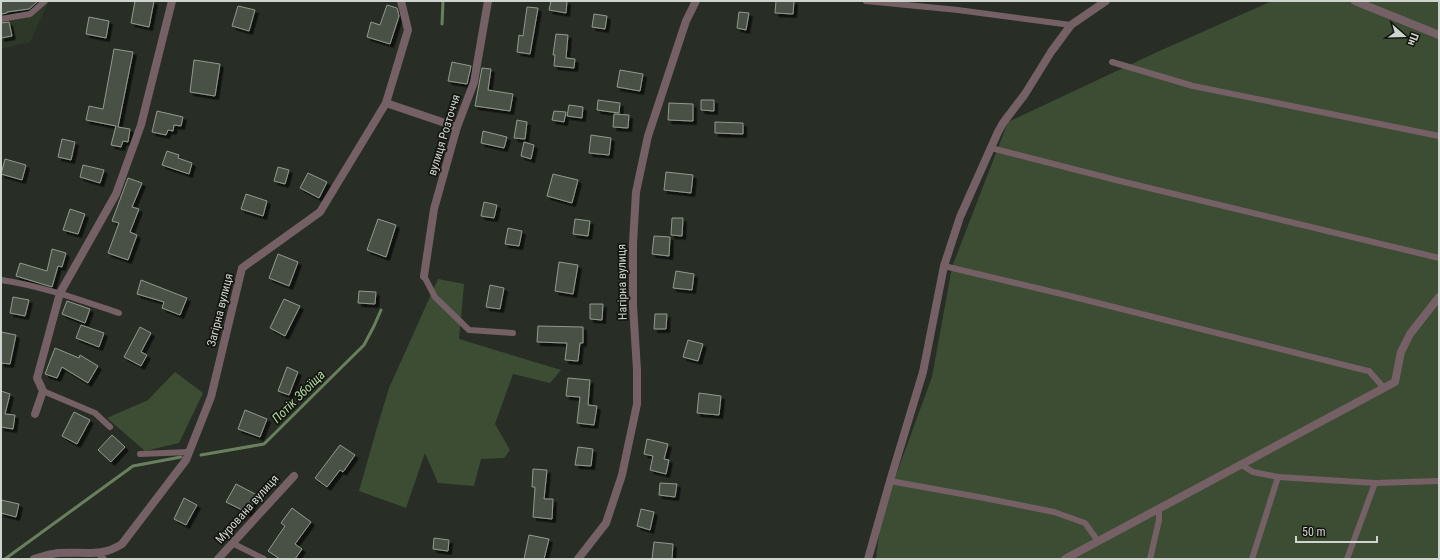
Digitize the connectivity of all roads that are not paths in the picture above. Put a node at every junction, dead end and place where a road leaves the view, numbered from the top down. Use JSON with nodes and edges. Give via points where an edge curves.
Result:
{"nodes":[{"id":1,"x":45,"y":1,"type":"edge"},
{"id":2,"x":172,"y":1,"type":"edge"},
{"id":3,"x":402,"y":1,"type":"edge"},
{"id":4,"x":488,"y":1,"type":"edge"},
{"id":5,"x":696,"y":1,"type":"edge"},
{"id":6,"x":866,"y":1,"type":"edge"},
{"id":7,"x":1106,"y":1,"type":"edge"},
{"id":8,"x":1355,"y":1,"type":"edge"},
{"id":9,"x":1,"y":19,"type":"edge"},
{"id":10,"x":1071,"y":25,"type":"junction"},
{"id":11,"x":1439,"y":35,"type":"edge"},
{"id":12,"x":1112,"y":62,"type":"dead end"},
{"id":13,"x":386,"y":103,"type":"junction"},
{"id":14,"x":457,"y":127,"type":"junction"},
{"id":15,"x":1439,"y":136,"type":"edge"},
{"id":16,"x":991,"y":148,"type":"junction"},
{"id":17,"x":1439,"y":258,"type":"edge"},
{"id":18,"x":944,"y":266,"type":"junction"},
{"id":19,"x":424,"y":276,"type":"joint"},
{"id":20,"x":1,"y":280,"type":"edge"},
{"id":21,"x":60,"y":293,"type":"junction"},
{"id":22,"x":1439,"y":297,"type":"edge"},
{"id":23,"x":119,"y":313,"type":"dead end"},
{"id":24,"x":513,"y":333,"type":"dead end"},
{"id":25,"x":1384,"y":388,"type":"junction"},
{"id":26,"x":43,"y":391,"type":"junction"},
{"id":27,"x":35,"y":414,"type":"dead end"},
{"id":28,"x":110,"y":427,"type":"dead end"},
{"id":29,"x":189,"y":452,"type":"junction"},
{"id":30,"x":140,"y":454,"type":"dead end"},
{"id":31,"x":1240,"y":464,"type":"junction"},
{"id":32,"x":294,"y":476,"type":"dead end"},
{"id":33,"x":1278,"y":477,"type":"junction"},
{"id":34,"x":890,"y":480,"type":"junction"},
{"id":35,"x":1439,"y":481,"type":"edge"},
{"id":36,"x":1374,"y":483,"type":"junction"},
{"id":37,"x":1159,"y":508,"type":"junction"},
{"id":38,"x":1098,"y":541,"type":"junction"},
{"id":39,"x":232,"y":543,"type":"junction"},
{"id":40,"x":101,"y":556,"type":"edge"},
{"id":41,"x":34,"y":559,"type":"edge"},
{"id":42,"x":218,"y":559,"type":"edge"},
{"id":43,"x":264,"y":559,"type":"edge"},
{"id":44,"x":578,"y":559,"type":"edge"},
{"id":45,"x":868,"y":559,"type":"edge"},
{"id":46,"x":1065,"y":559,"type":"edge"},
{"id":47,"x":1150,"y":559,"type":"edge"},
{"id":48,"x":1252,"y":559,"type":"edge"},
{"id":49,"x":1347,"y":559,"type":"edge"}],
"edges":[{"from":1,"to":9,"type":"lane","via":[[30,14]]},
{"from":2,"to":21,"type":"street","via":[[141,125],[116,194]]},
{"from":3,"to":13,"type":"street","name":"Загірна вулиця","via":[[408,30]]},
{"from":4,"to":14,"type":"street","name":"вулиця Розточчя","via":[[474,82]]},
{"from":5,"to":44,"type":"street","name":"Нагірна вулиця","via":[[686,21],[648,136],[636,192],[633,306],[637,404],[622,475],[606,523]]},
{"from":6,"to":10,"type":"lane"},
{"from":7,"to":10,"type":"street"},
{"from":8,"to":11,"type":"street"},
{"from":10,"to":16,"type":"street","via":[[1050,52],[1025,94],[1003,124]]},
{"from":12,"to":15,"type":"lane","via":[[1193,86]]},
{"from":13,"to":14,"type":"street"},
{"from":13,"to":29,"type":"street","name":"Загірна вулиця","via":[[320,212],[242,268],[211,397]]},
{"from":14,"to":19,"type":"street","name":"вулиця Розточчя","via":[[434,209]]},
{"from":16,"to":17,"type":"lane"},
{"from":16,"to":18,"type":"street","via":[[960,217]]},
{"from":18,"to":25,"type":"lane","via":[[1369,371]]},
{"from":18,"to":34,"type":"street","via":[[923,372]]},
{"from":19,"to":24,"type":"lane","via":[[435,297],[469,330]]},
{"from":20,"to":21,"type":"lane"},
{"from":21,"to":23,"type":"lane"},
{"from":21,"to":26,"type":"street","via":[[37,378]]},
{"from":22,"to":25,"type":"street","via":[[1410,334],[1401,352],[1395,382]]},
{"from":25,"to":31,"type":"street"},
{"from":26,"to":27,"type":"street"},
{"from":26,"to":28,"type":"lane","via":[[94,414]]},
{"from":29,"to":30,"type":"lane"},
{"from":29,"to":40,"type":"street","name":"Загірна вулиця","via":[[186,460],[122,544]]},
{"from":31,"to":33,"type":"lane","via":[[1253,472]]},
{"from":31,"to":37,"type":"street"},
{"from":32,"to":39,"type":"street","name":"Мурована вулиця"},
{"from":33,"to":36,"type":"lane"},
{"from":33,"to":48,"type":"lane"},
{"from":34,"to":38,"type":"lane","via":[[1054,512],[1086,523]]},
{"from":34,"to":45,"type":"street"},
{"from":35,"to":36,"type":"lane"},
{"from":36,"to":49,"type":"lane"},
{"from":37,"to":38,"type":"street"},
{"from":37,"to":47,"type":"lane","via":[[1159,520]]},
{"from":38,"to":46,"type":"street"},
{"from":39,"to":42,"type":"street","name":"Мурована вулиця"},
{"from":39,"to":43,"type":"lane"},
{"from":40,"to":41,"type":"street","name":"Загірна вулиця","via":[[59,553]]}]}
